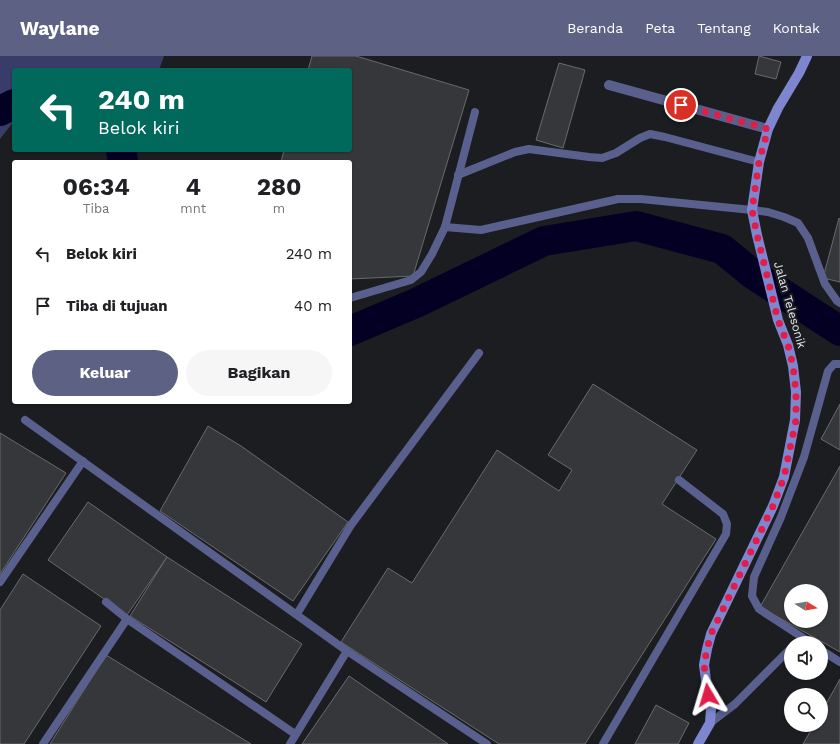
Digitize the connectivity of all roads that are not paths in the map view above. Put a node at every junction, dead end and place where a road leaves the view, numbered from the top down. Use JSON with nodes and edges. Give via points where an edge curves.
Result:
{"nodes":[{"id":1,"x":807,"y":56,"type":"edge"},
{"id":2,"x":609,"y":85,"type":"dead end"},
{"id":3,"x":475,"y":112,"type":"dead end"},
{"id":4,"x":768,"y":129,"type":"junction"},
{"id":5,"x":759,"y":162,"type":"junction"},
{"id":6,"x":458,"y":175,"type":"junction"},
{"id":7,"x":752,"y":210,"type":"junction"},
{"id":8,"x":445,"y":227,"type":"junction"},
{"id":9,"x":352,"y":297,"type":"edge"},
{"id":10,"x":840,"y":303,"type":"edge"},
{"id":11,"x":479,"y":353,"type":"dead end"},
{"id":12,"x":840,"y":364,"type":"edge"},
{"id":13,"x":25,"y":420,"type":"dead end"},
{"id":14,"x":83,"y":462,"type":"junction"},
{"id":15,"x":679,"y":480,"type":"dead end"},
{"id":16,"x":0,"y":582,"type":"edge"},
{"id":17,"x":106,"y":602,"type":"dead end"},
{"id":18,"x":297,"y":614,"type":"junction"},
{"id":19,"x":127,"y":619,"type":"junction"},
{"id":20,"x":794,"y":636,"type":"edge"},
{"id":21,"x":347,"y":651,"type":"junction"},
{"id":22,"x":828,"y":654,"type":"edge"},
{"id":23,"x":784,"y":655,"type":"edge"},
{"id":24,"x":840,"y":662,"type":"edge"},
{"id":25,"x":710,"y":723,"type":"junction"},
{"id":26,"x":295,"y":734,"type":"junction"},
{"id":27,"x":43,"y":744,"type":"edge"},
{"id":28,"x":290,"y":744,"type":"edge"},
{"id":29,"x":487,"y":744,"type":"edge"},
{"id":30,"x":603,"y":744,"type":"edge"},
{"id":31,"x":698,"y":744,"type":"edge"}],
"edges":[{"from":1,"to":4,"type":"street","name":"Jalan Telesonik"},
{"from":2,"to":4,"type":"street"},
{"from":3,"to":6,"type":"lane"},
{"from":4,"to":5,"type":"street","name":"Jalan Telesonik"},
{"from":5,"to":6,"type":"lane","via":[[650,134],[602,158],[529,149]]},
{"from":5,"to":7,"type":"street","name":"Jalan Telesonik"},
{"from":6,"to":8,"type":"lane"},
{"from":7,"to":8,"type":"lane","via":[[641,199],[618,200],[481,230]]},
{"from":7,"to":10,"type":"lane","via":[[768,212],[798,223],[808,238],[825,284]]},
{"from":7,"to":25,"type":"street","name":"Jalan Telesonik","via":[[778,320],[793,366],[796,420],[784,477],[773,506],[711,634],[704,665],[711,709]]},
{"from":8,"to":9,"type":"lane","via":[[425,266],[412,280]]},
{"from":11,"to":18,"type":"lane","via":[[351,525]]},
{"from":12,"to":20,"type":"lane","via":[[834,364],[828,371],[804,457],[781,517],[754,576],[752,596],[759,609]]},
{"from":13,"to":14,"type":"lane"},
{"from":14,"to":16,"type":"lane"},
{"from":14,"to":18,"type":"lane"},
{"from":15,"to":30,"type":"lane","via":[[723,514],[727,524],[726,534]]},
{"from":17,"to":19,"type":"lane"},
{"from":18,"to":21,"type":"lane"},
{"from":19,"to":26,"type":"lane"},
{"from":19,"to":27,"type":"lane"},
{"from":21,"to":26,"type":"lane"},
{"from":21,"to":29,"type":"lane"},
{"from":22,"to":24,"type":"lane"},
{"from":23,"to":25,"type":"lane","via":[[735,704]]},
{"from":25,"to":31,"type":"street"},
{"from":26,"to":28,"type":"lane"}]}
